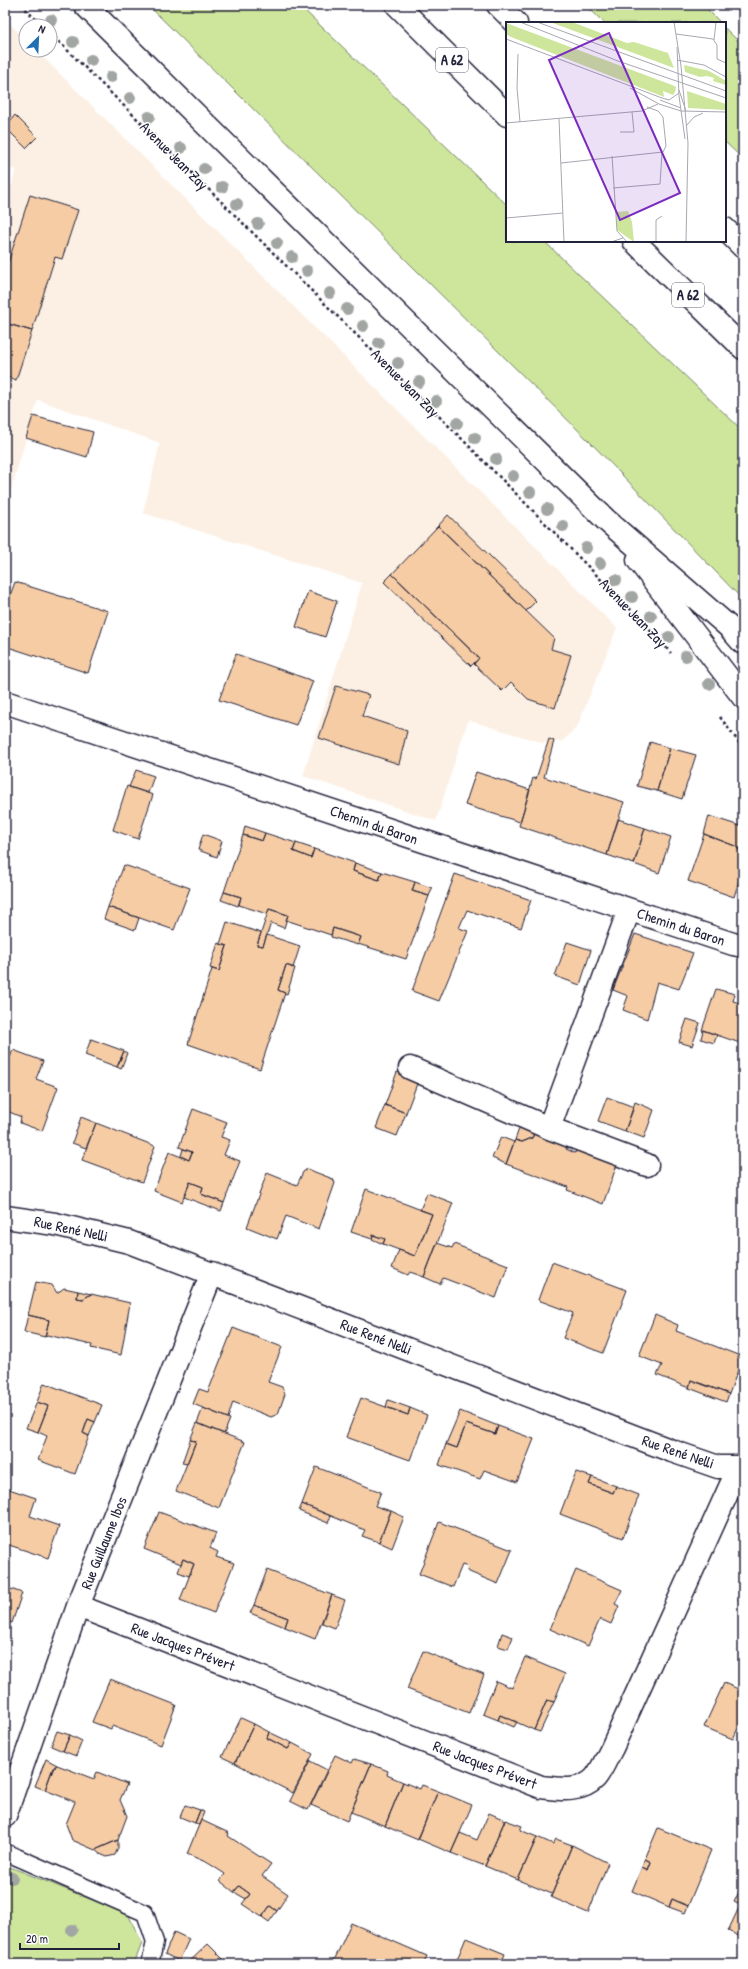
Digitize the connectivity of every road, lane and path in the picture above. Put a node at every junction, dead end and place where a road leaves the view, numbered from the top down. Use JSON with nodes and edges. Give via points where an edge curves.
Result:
{"nodes":[{"id":1,"x":21,"y":5,"type":"edge"},
{"id":2,"x":85,"y":5,"type":"edge"},
{"id":3,"x":397,"y":5,"type":"edge"},
{"id":4,"x":498,"y":5,"type":"edge"},
{"id":5,"x":35,"y":18,"type":"edge"},
{"id":6,"x":515,"y":22,"type":"edge"},
{"id":7,"x":58,"y":41,"type":"edge"},
{"id":8,"x":506,"y":113,"type":"edge"},
{"id":9,"x":726,"y":230,"type":"edge"},
{"id":10,"x":635,"y":242,"type":"edge"},
{"id":11,"x":743,"y":247,"type":"edge"},
{"id":12,"x":743,"y":348,"type":"edge"},
{"id":13,"x":606,"y":520,"type":"junction"},
{"id":14,"x":743,"y":643,"type":"edge"},
{"id":15,"x":672,"y":655,"type":"dead end"},
{"id":16,"x":743,"y":697,"type":"edge"},
{"id":17,"x":5,"y":702,"type":"edge"},
{"id":18,"x":720,"y":716,"type":"dead end"},
{"id":19,"x":743,"y":748,"type":"edge"},
{"id":20,"x":629,"y":910,"type":"junction"},
{"id":21,"x":743,"y":946,"type":"edge"},
{"id":22,"x":410,"y":1068,"type":"dead end"},
{"id":23,"x":549,"y":1128,"type":"junction"},
{"id":24,"x":647,"y":1165,"type":"dead end"},
{"id":25,"x":5,"y":1217,"type":"edge"},
{"id":26,"x":212,"y":1273,"type":"junction"},
{"id":27,"x":741,"y":1467,"type":"edge"},
{"id":28,"x":78,"y":1606,"type":"junction"},
{"id":29,"x":5,"y":1816,"type":"edge"},
{"id":30,"x":5,"y":1852,"type":"edge"},
{"id":31,"x":150,"y":1964,"type":"edge"}],
"edges":[{"from":1,"to":5,"type":"path"},
{"from":2,"to":13,"type":"main road"},
{"from":3,"to":8,"type":"main road","number":"A 62"},
{"from":4,"to":6,"type":"main road"},
{"from":7,"to":15,"type":"path","name":"Avenue Jean Zay","via":[[453,431],[631,610]]},
{"from":9,"to":11,"type":"main road"},
{"from":10,"to":12,"type":"main road","number":"A 62"},
{"from":13,"to":14,"type":"main road","via":[[729,627]]},
{"from":13,"to":16,"type":"main road"},
{"from":17,"to":20,"type":"main road","name":"Chemin du Baron"},
{"from":18,"to":19,"type":"path"},
{"from":20,"to":21,"type":"main road","name":"Chemin du Baron"},
{"from":20,"to":23,"type":"main road"},
{"from":22,"to":23,"type":"main road"},
{"from":23,"to":24,"type":"main road"},
{"from":25,"to":26,"type":"main road","name":"Rue René Nelli","via":[[55,1224],[129,1242]]},
{"from":26,"to":27,"type":"main road","name":"Rue René Nelli","via":[[672,1452],[718,1467]]},
{"from":26,"to":28,"type":"main road","name":"Rue Guillaume Ibos"},
{"from":27,"to":28,"type":"main road","name":"Rue Jacques Prévert","via":[[612,1748],[595,1778],[581,1787],[540,1787]]},
{"from":28,"to":29,"type":"main road","name":"Rue Guillaume Ibos"},
{"from":30,"to":31,"type":"lane","via":[[145,1913],[155,1942]]}]}
